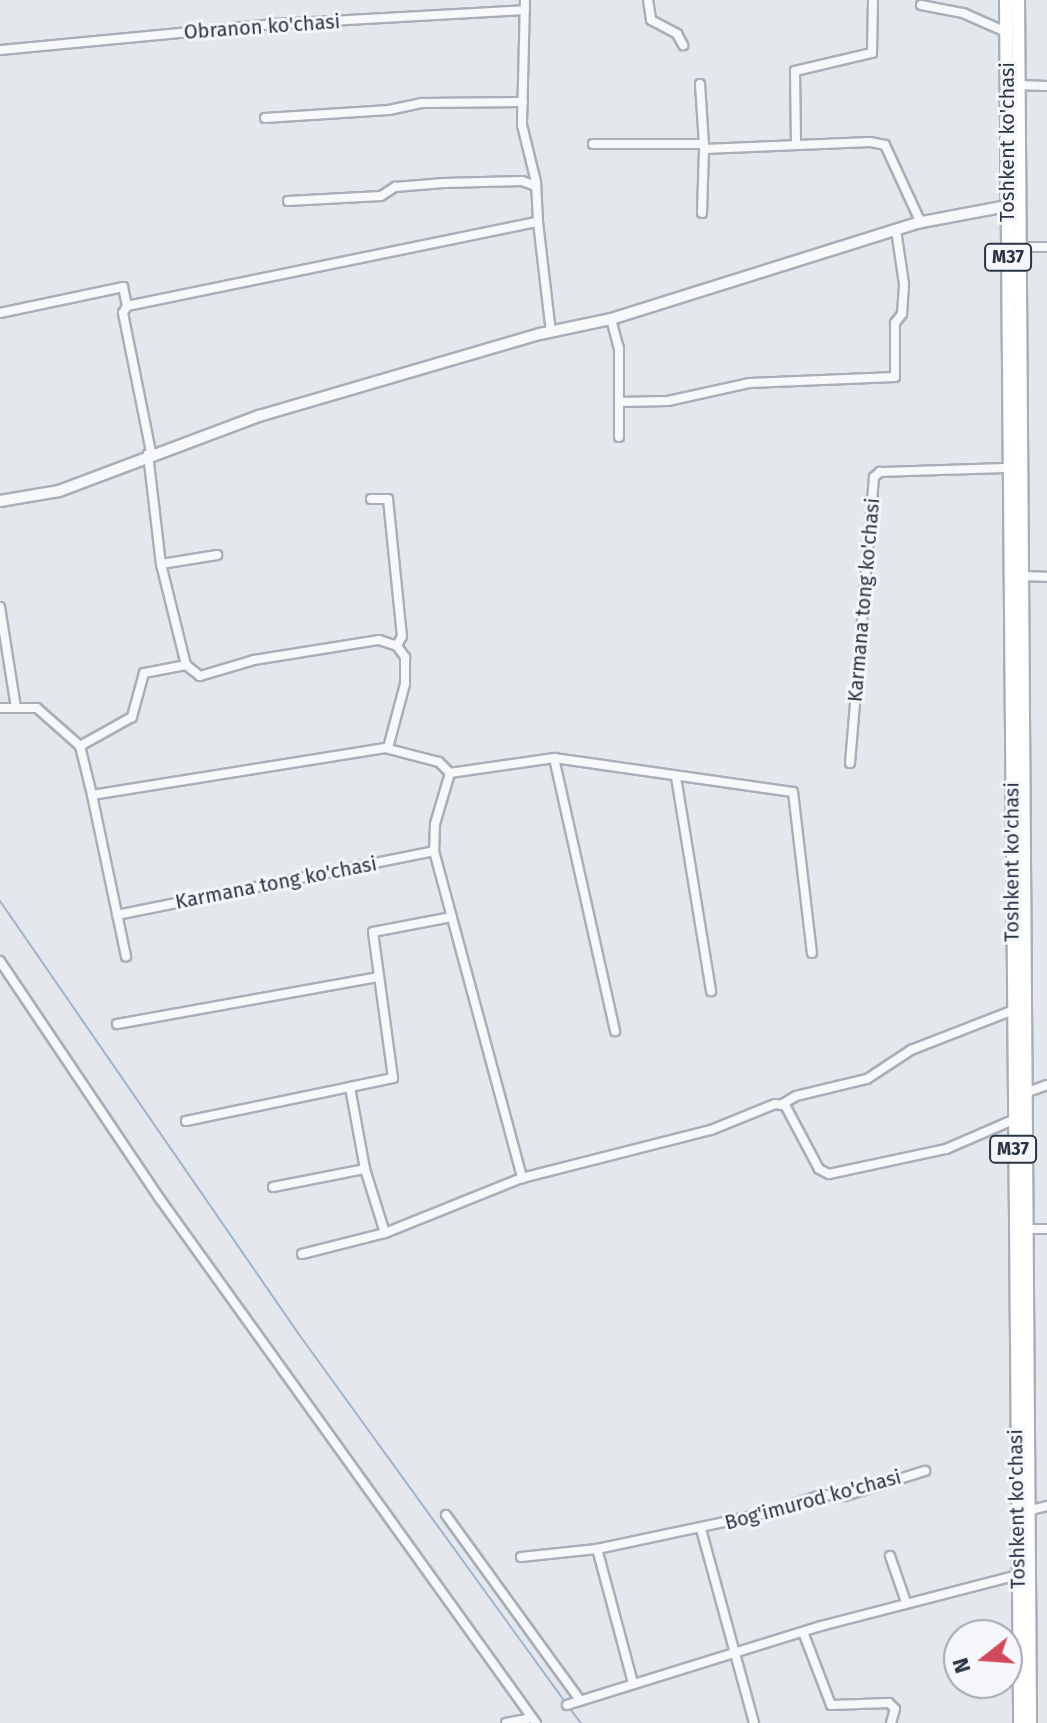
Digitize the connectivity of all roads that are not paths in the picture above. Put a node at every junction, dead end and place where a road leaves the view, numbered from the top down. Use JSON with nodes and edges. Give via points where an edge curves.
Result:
{"nodes":[{"id":1,"x":648,"y":0,"type":"edge"},
{"id":2,"x":873,"y":0,"type":"edge"},
{"id":3,"x":1006,"y":0,"type":"edge"},
{"id":4,"x":1018,"y":0,"type":"edge"},
{"id":5,"x":525,"y":5,"type":"edge"},
{"id":6,"x":921,"y":5,"type":"dead end"},
{"id":7,"x":1006,"y":32,"type":"junction"},
{"id":8,"x":683,"y":45,"type":"dead end"},
{"id":9,"x":0,"y":50,"type":"edge"},
{"id":10,"x":700,"y":84,"type":"dead end"},
{"id":11,"x":1018,"y":85,"type":"junction"},
{"id":12,"x":1047,"y":86,"type":"edge"},
{"id":13,"x":523,"y":102,"type":"junction"},
{"id":14,"x":265,"y":118,"type":"dead end"},
{"id":15,"x":796,"y":143,"type":"junction"},
{"id":16,"x":593,"y":144,"type":"dead end"},
{"id":17,"x":704,"y":146,"type":"junction"},
{"id":18,"x":536,"y":186,"type":"junction"},
{"id":19,"x":288,"y":201,"type":"dead end"},
{"id":20,"x":1007,"y":206,"type":"junction"},
{"id":21,"x":702,"y":213,"type":"dead end"},
{"id":22,"x":538,"y":222,"type":"junction"},
{"id":23,"x":921,"y":223,"type":"junction"},
{"id":24,"x":896,"y":230,"type":"junction"},
{"id":25,"x":1020,"y":247,"type":"junction"},
{"id":26,"x":1047,"y":247,"type":"edge"},
{"id":27,"x":127,"y":306,"type":"junction"},
{"id":28,"x":0,"y":313,"type":"edge"},
{"id":29,"x":611,"y":319,"type":"junction"},
{"id":30,"x":551,"y":332,"type":"junction"},
{"id":31,"x":619,"y":402,"type":"junction"},
{"id":32,"x":619,"y":437,"type":"dead end"},
{"id":33,"x":150,"y":453,"type":"junction"},
{"id":34,"x":1009,"y":468,"type":"junction"},
{"id":35,"x":371,"y":499,"type":"dead end"},
{"id":36,"x":0,"y":501,"type":"edge"},
{"id":37,"x":217,"y":555,"type":"dead end"},
{"id":38,"x":161,"y":564,"type":"junction"},
{"id":39,"x":1016,"y":576,"type":"junction"},
{"id":40,"x":1047,"y":577,"type":"edge"},
{"id":41,"x":0,"y":607,"type":"edge"},
{"id":42,"x":397,"y":646,"type":"junction"},
{"id":43,"x":186,"y":665,"type":"junction"},
{"id":44,"x":0,"y":708,"type":"edge"},
{"id":45,"x":16,"y":708,"type":"junction"},
{"id":46,"x":80,"y":746,"type":"junction"},
{"id":47,"x":388,"y":748,"type":"junction"},
{"id":48,"x":554,"y":758,"type":"junction"},
{"id":49,"x":850,"y":763,"type":"dead end"},
{"id":50,"x":450,"y":773,"type":"junction"},
{"id":51,"x":676,"y":777,"type":"junction"},
{"id":52,"x":92,"y":795,"type":"junction"},
{"id":53,"x":434,"y":851,"type":"junction"},
{"id":54,"x":117,"y":915,"type":"junction"},
{"id":55,"x":452,"y":917,"type":"junction"},
{"id":56,"x":812,"y":953,"type":"dead end"},
{"id":57,"x":126,"y":956,"type":"dead end"},
{"id":58,"x":0,"y":961,"type":"edge"},
{"id":59,"x":378,"y":977,"type":"junction"},
{"id":60,"x":711,"y":991,"type":"dead end"},
{"id":61,"x":1011,"y":1011,"type":"junction"},
{"id":62,"x":117,"y":1024,"type":"dead end"},
{"id":63,"x":615,"y":1031,"type":"dead end"},
{"id":64,"x":1047,"y":1085,"type":"edge"},
{"id":65,"x":350,"y":1087,"type":"junction"},
{"id":66,"x":1025,"y":1093,"type":"junction"},
{"id":67,"x":781,"y":1105,"type":"junction"},
{"id":68,"x":1013,"y":1120,"type":"junction"},
{"id":69,"x":186,"y":1121,"type":"dead end"},
{"id":70,"x":365,"y":1169,"type":"junction"},
{"id":71,"x":522,"y":1178,"type":"junction"},
{"id":72,"x":273,"y":1187,"type":"dead end"},
{"id":73,"x":1025,"y":1229,"type":"junction"},
{"id":74,"x":1047,"y":1229,"type":"edge"},
{"id":75,"x":385,"y":1233,"type":"junction"},
{"id":76,"x":302,"y":1254,"type":"dead end"},
{"id":77,"x":925,"y":1471,"type":"dead end"},
{"id":78,"x":1047,"y":1506,"type":"edge"},
{"id":79,"x":1027,"y":1511,"type":"junction"},
{"id":80,"x":446,"y":1515,"type":"dead end"},
{"id":81,"x":701,"y":1529,"type":"junction"},
{"id":82,"x":597,"y":1549,"type":"junction"},
{"id":83,"x":890,"y":1556,"type":"dead end"},
{"id":84,"x":521,"y":1557,"type":"dead end"},
{"id":85,"x":1018,"y":1575,"type":"junction"},
{"id":86,"x":906,"y":1602,"type":"junction"},
{"id":87,"x":803,"y":1632,"type":"junction"},
{"id":88,"x":735,"y":1654,"type":"junction"},
{"id":89,"x":633,"y":1683,"type":"junction"},
{"id":90,"x":580,"y":1700,"type":"junction"},
{"id":91,"x":567,"y":1705,"type":"dead end"},
{"id":92,"x":534,"y":1720,"type":"edge"},
{"id":93,"x":506,"y":1723,"type":"edge"},
{"id":94,"x":754,"y":1723,"type":"edge"},
{"id":95,"x":891,"y":1723,"type":"edge"},
{"id":96,"x":1020,"y":1723,"type":"edge"},
{"id":97,"x":1030,"y":1723,"type":"edge"}],
"edges":[{"from":1,"to":8,"type":"street","via":[[651,20],[677,34]]},
{"from":2,"to":15,"type":"street","via":[[872,53],[795,71]]},
{"from":3,"to":7,"type":"highway","name":"Toshkent ko'chasi","number":"M37"},
{"from":4,"to":11,"type":"highway","name":"Toshkent ko'chasi","number":"M37"},
{"from":5,"to":9,"type":"street","name":"Obranon ko'chasi"},
{"from":5,"to":13,"type":"street","name":"Obranon ko'chasi"},
{"from":6,"to":7,"type":"street","via":[[963,13]]},
{"from":7,"to":20,"type":"highway","name":"Toshkent ko'chasi","number":"M37"},
{"from":10,"to":17,"type":"street"},
{"from":11,"to":12,"type":"street"},
{"from":11,"to":25,"type":"highway","name":"Toshkent ko'chasi","number":"M37"},
{"from":13,"to":14,"type":"street","via":[[422,103]]},
{"from":13,"to":18,"type":"street","name":"Obranon ko'chasi","via":[[522,125]]},
{"from":15,"to":17,"type":"street"},
{"from":15,"to":23,"type":"street","via":[[885,145]]},
{"from":16,"to":17,"type":"street"},
{"from":17,"to":21,"type":"street"},
{"from":18,"to":19,"type":"street","via":[[522,181],[444,183],[395,187],[381,196]]},
{"from":18,"to":22,"type":"street","name":"Obranon ko'chasi"},
{"from":20,"to":23,"type":"street"},
{"from":20,"to":34,"type":"highway","name":"Toshkent ko'chasi","number":"M37"},
{"from":22,"to":27,"type":"street"},
{"from":22,"to":30,"type":"street","name":"Obranon ko'chasi"},
{"from":23,"to":24,"type":"street"},
{"from":24,"to":29,"type":"street"},
{"from":24,"to":31,"type":"street","via":[[904,284],[902,314],[895,323],[895,377],[750,383],[668,401]]},
{"from":25,"to":26,"type":"street"},
{"from":25,"to":39,"type":"highway","name":"Toshkent ko'chasi","number":"M37"},
{"from":27,"to":28,"type":"street","via":[[123,287]]},
{"from":27,"to":33,"type":"street","via":[[123,313]]},
{"from":29,"to":30,"type":"street"},
{"from":29,"to":31,"type":"street","via":[[619,348]]},
{"from":30,"to":33,"type":"street"},
{"from":31,"to":32,"type":"street"},
{"from":33,"to":36,"type":"street","via":[[59,491]]},
{"from":33,"to":38,"type":"street"},
{"from":34,"to":39,"type":"highway","name":"Toshkent ko'chasi","number":"M37"},
{"from":34,"to":49,"type":"street","name":"Karmana tong ko'chasi","via":[[880,472],[874,477]]},
{"from":35,"to":42,"type":"street","via":[[388,499],[402,636]]},
{"from":37,"to":38,"type":"street"},
{"from":38,"to":43,"type":"street"},
{"from":39,"to":40,"type":"street"},
{"from":39,"to":61,"type":"highway","name":"Toshkent ko'chasi","number":"M37"},
{"from":39,"to":66,"type":"highway","name":"Toshkent ko'chasi","number":"M37"},
{"from":41,"to":45,"type":"street"},
{"from":42,"to":43,"type":"street","via":[[379,640],[254,660],[200,676]]},
{"from":42,"to":47,"type":"street","via":[[405,657],[405,684]]},
{"from":43,"to":46,"type":"street","via":[[144,673],[132,717]]},
{"from":44,"to":45,"type":"street"},
{"from":45,"to":46,"type":"street","via":[[37,708]]},
{"from":46,"to":52,"type":"street"},
{"from":47,"to":50,"type":"street","via":[[439,762]]},
{"from":47,"to":52,"type":"street"},
{"from":48,"to":50,"type":"street"},
{"from":48,"to":51,"type":"street"},
{"from":48,"to":63,"type":"street"},
{"from":50,"to":53,"type":"street","via":[[435,824]]},
{"from":51,"to":56,"type":"street","via":[[793,792]]},
{"from":51,"to":60,"type":"street"},
{"from":52,"to":54,"type":"street"},
{"from":53,"to":54,"type":"street","name":"Karmana tong ko'chasi"},
{"from":53,"to":55,"type":"street"},
{"from":54,"to":57,"type":"street"},
{"from":55,"to":59,"type":"street","via":[[373,932]]},
{"from":55,"to":71,"type":"street"},
{"from":58,"to":92,"type":"street","via":[[160,1199]]},
{"from":59,"to":62,"type":"street"},
{"from":59,"to":65,"type":"street","via":[[393,1078]]},
{"from":61,"to":67,"type":"street","via":[[911,1050],[867,1079],[796,1096]]},
{"from":61,"to":68,"type":"highway","name":"Toshkent ko'chasi","number":"M37"},
{"from":64,"to":66,"type":"street"},
{"from":65,"to":69,"type":"street"},
{"from":65,"to":70,"type":"street"},
{"from":66,"to":73,"type":"highway","name":"Toshkent ko'chasi","number":"M37"},
{"from":67,"to":68,"type":"street","via":[[819,1169],[829,1174],[946,1149]]},
{"from":67,"to":71,"type":"street","via":[[755,1109],[711,1130]]},
{"from":68,"to":85,"type":"highway","name":"Toshkent ko'chasi","number":"M37"},
{"from":70,"to":72,"type":"street"},
{"from":70,"to":75,"type":"street"},
{"from":71,"to":75,"type":"street"},
{"from":73,"to":74,"type":"street"},
{"from":73,"to":79,"type":"highway","name":"Toshkent ko'chasi","number":"M37"},
{"from":75,"to":76,"type":"street"},
{"from":77,"to":81,"type":"street","name":"Bog'imurod ko'chasi","via":[[845,1496],[821,1495]]},
{"from":78,"to":79,"type":"street"},
{"from":79,"to":97,"type":"highway","name":"Toshkent ko'chasi","number":"M37"},
{"from":80,"to":90,"type":"street"},
{"from":81,"to":82,"type":"street","name":"Bog'imurod ko'chasi"},
{"from":81,"to":88,"type":"street","name":"Bog'imurod ko'chasi"},
{"from":82,"to":84,"type":"street","name":"Bog'imurod ko'chasi"},
{"from":82,"to":89,"type":"street"},
{"from":83,"to":86,"type":"street"},
{"from":85,"to":86,"type":"street"},
{"from":85,"to":96,"type":"highway","name":"Toshkent ko'chasi","number":"M37"},
{"from":86,"to":87,"type":"street"},
{"from":87,"to":88,"type":"street"},
{"from":87,"to":95,"type":"street","via":[[831,1705],[889,1703],[895,1709]]},
{"from":88,"to":89,"type":"street"},
{"from":88,"to":94,"type":"street","name":"Bog'imurod ko'chasi"},
{"from":89,"to":90,"type":"street"},
{"from":90,"to":91,"type":"street"},
{"from":92,"to":93,"type":"street"}]}
